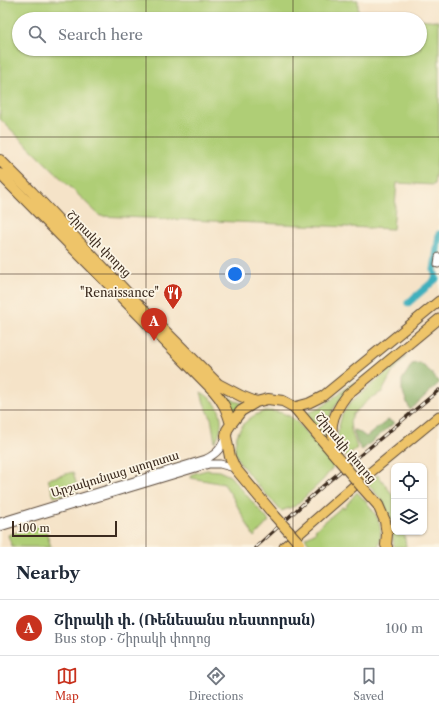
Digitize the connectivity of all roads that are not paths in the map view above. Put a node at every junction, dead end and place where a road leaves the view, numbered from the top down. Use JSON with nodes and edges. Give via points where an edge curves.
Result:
{"nodes":[{"id":1,"x":0,"y":160,"type":"edge"},
{"id":2,"x":0,"y":174,"type":"edge"},
{"id":3,"x":439,"y":301,"type":"edge"},
{"id":4,"x":439,"y":319,"type":"edge"},
{"id":5,"x":256,"y":402,"type":"junction"},
{"id":6,"x":294,"y":407,"type":"junction"},
{"id":7,"x":439,"y":416,"type":"edge"},
{"id":8,"x":231,"y":424,"type":"junction"},
{"id":9,"x":226,"y":436,"type":"junction"},
{"id":10,"x":338,"y":458,"type":"junction"},
{"id":11,"x":235,"y":468,"type":"junction"},
{"id":12,"x":0,"y":522,"type":"edge"},
{"id":13,"x":0,"y":527,"type":"edge"},
{"id":14,"x":301,"y":545,"type":"edge"},
{"id":15,"x":386,"y":546,"type":"edge"},
{"id":16,"x":284,"y":547,"type":"edge"}],
"edges":[{"from":1,"to":5,"type":"highway","name":"Շիրակի փողոց","via":[[218,384]]},
{"from":2,"to":8,"type":"highway","name":"Շիրակի փողոց","via":[[213,390],[227,410]]},
{"from":3,"to":6,"type":"main road","via":[[323,396]]},
{"from":4,"to":10,"type":"main road","via":[[347,395],[340,404],[331,432]]},
{"from":5,"to":6,"type":"highway","name":"Շիրակի փողոց","via":[[268,399],[283,401]]},
{"from":5,"to":8,"type":"highway","name":"Շիրակի փողոց","via":[[241,411]]},
{"from":6,"to":10,"type":"highway","name":"Շիրակի փողոց"},
{"from":7,"to":16,"type":"main road"},
{"from":8,"to":9,"type":"highway","name":"Շիրակի փողոց"},
{"from":9,"to":11,"type":"highway"},
{"from":9,"to":12,"type":"street","name":"Արշակունյաց պողոտա","via":[[214,455],[206,459]]},
{"from":10,"to":15,"type":"highway","name":"Շիրակի փողոց","bridge":true,"via":[[378,505],[385,521]]},
{"from":11,"to":13,"type":"street","name":"Արշակունյաց պողոտա","via":[[209,464]]},
{"from":11,"to":14,"type":"highway","bridge":true}]}
